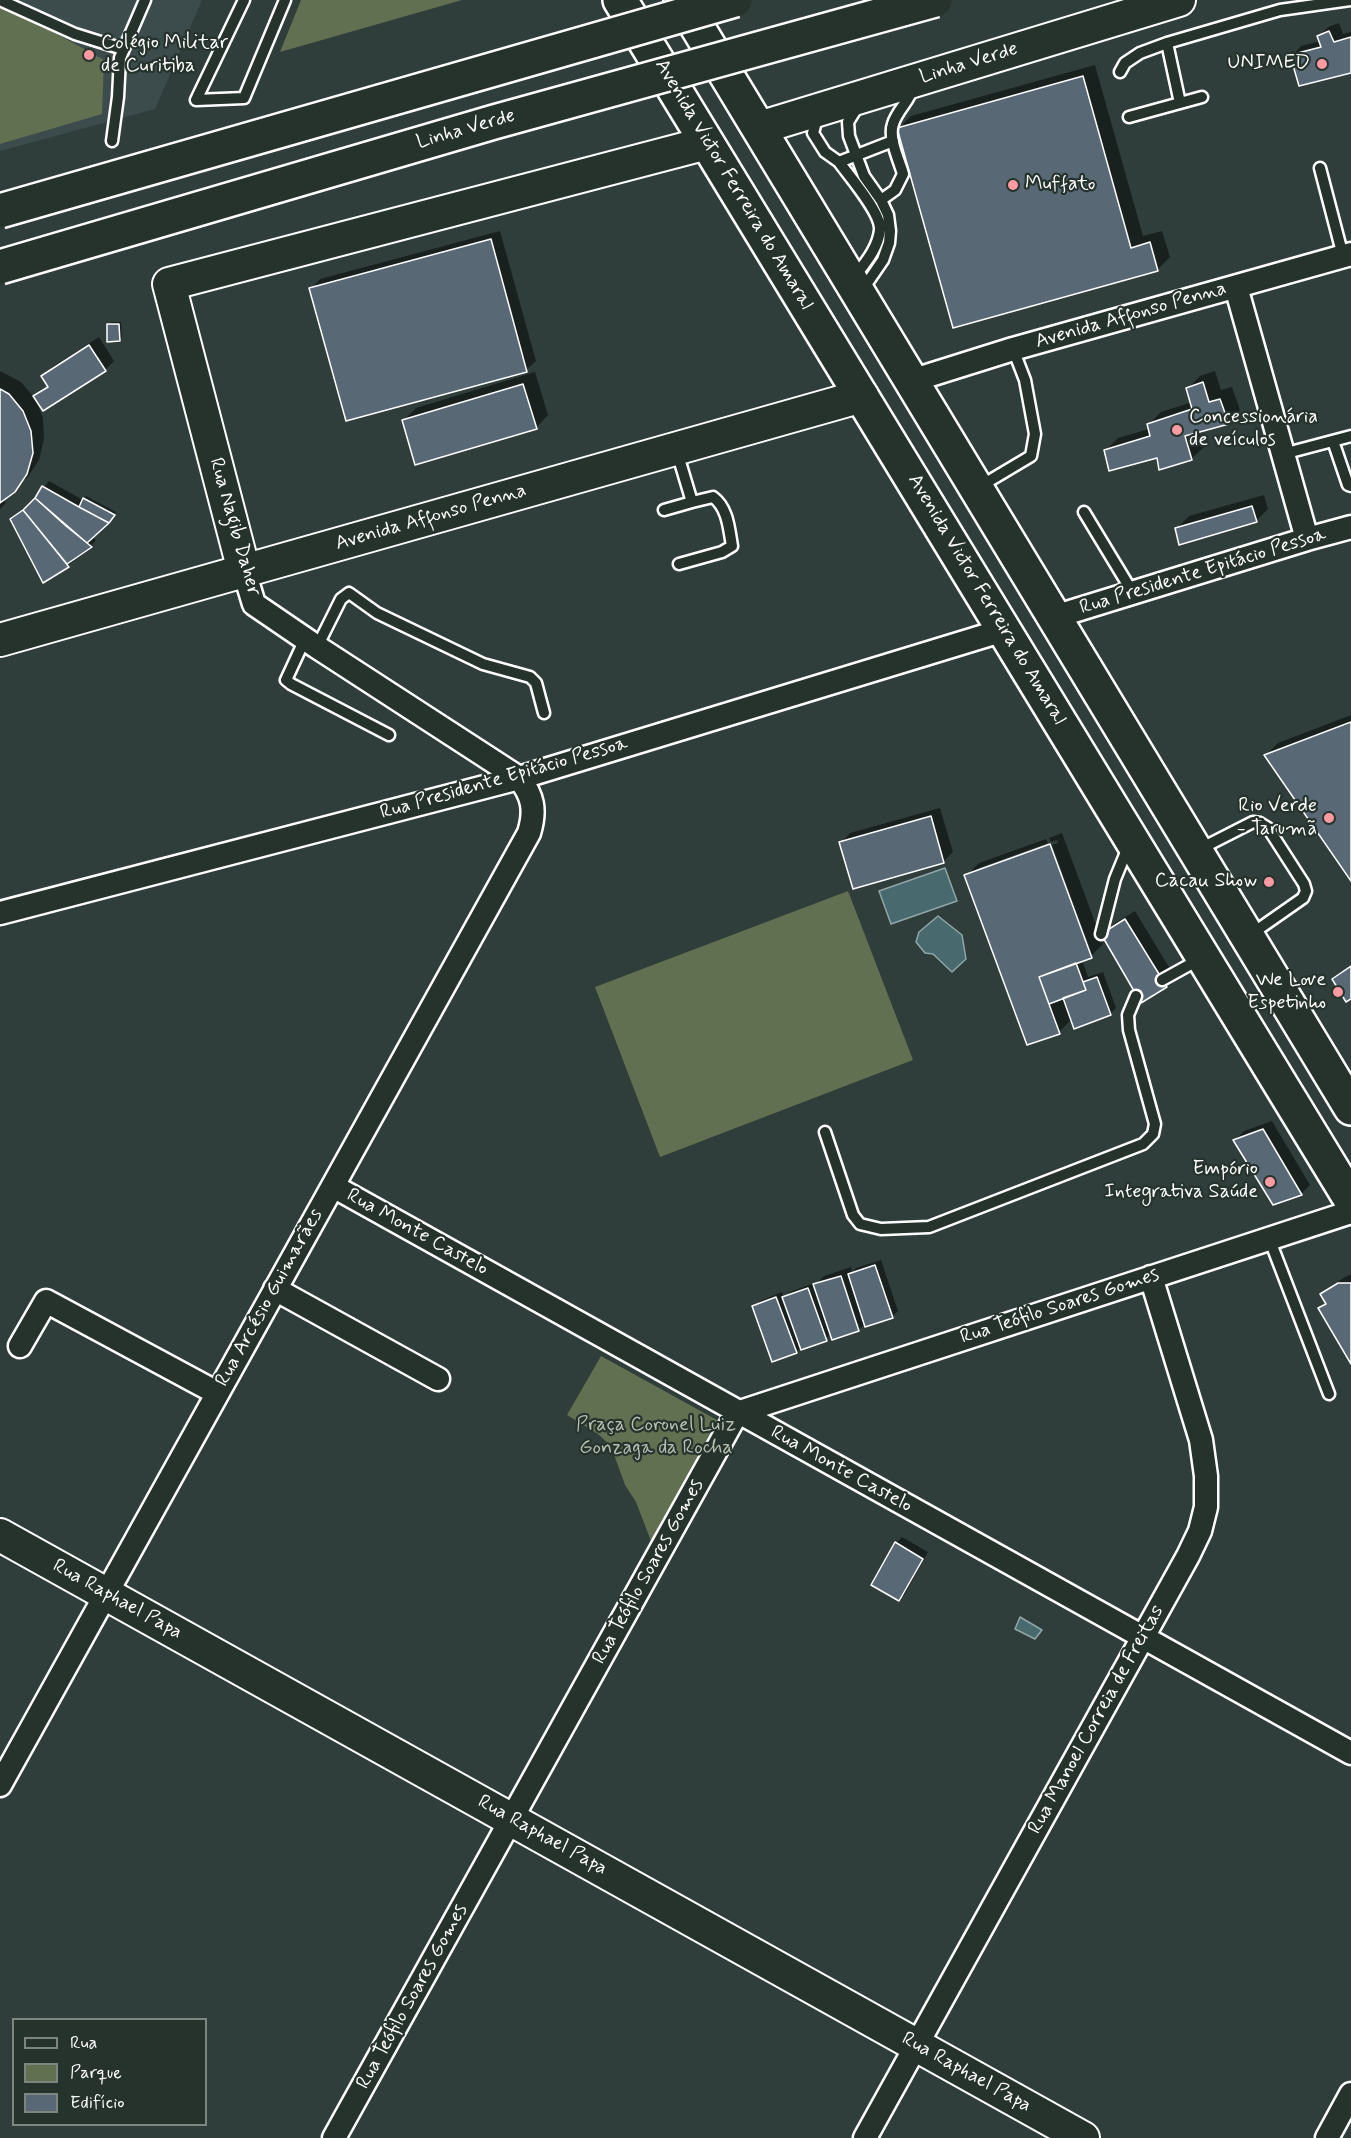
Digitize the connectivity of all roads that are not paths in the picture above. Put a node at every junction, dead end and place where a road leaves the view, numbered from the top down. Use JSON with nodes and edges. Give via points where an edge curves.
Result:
{"nodes":[{"id":1,"x":0,"y":0,"type":"edge"},
{"id":2,"x":145,"y":0,"type":"edge"},
{"id":3,"x":244,"y":0,"type":"edge"},
{"id":4,"x":285,"y":0,"type":"edge"},
{"id":5,"x":620,"y":0,"type":"edge"},
{"id":6,"x":681,"y":0,"type":"edge"},
{"id":7,"x":735,"y":0,"type":"edge"},
{"id":8,"x":934,"y":0,"type":"edge"},
{"id":9,"x":1179,"y":0,"type":"edge"},
{"id":10,"x":1350,"y":0,"type":"edge"},
{"id":11,"x":1167,"y":43,"type":"junction"},
{"id":12,"x":123,"y":49,"type":"junction"},
{"id":13,"x":1120,"y":72,"type":"dead end"},
{"id":14,"x":914,"y":80,"type":"junction"},
{"id":15,"x":863,"y":96,"type":"junction"},
{"id":16,"x":1202,"y":97,"type":"dead end"},
{"id":17,"x":1180,"y":103,"type":"junction"},
{"id":18,"x":826,"y":107,"type":"junction"},
{"id":19,"x":1129,"y":117,"type":"dead end"},
{"id":20,"x":759,"y":128,"type":"junction"},
{"id":21,"x":112,"y":141,"type":"dead end"},
{"id":22,"x":893,"y":141,"type":"junction"},
{"id":23,"x":707,"y":143,"type":"junction"},
{"id":24,"x":857,"y":155,"type":"junction"},
{"id":25,"x":839,"y":162,"type":"junction"},
{"id":26,"x":1320,"y":168,"type":"dead end"},
{"id":27,"x":881,"y":200,"type":"junction"},
{"id":28,"x":0,"y":211,"type":"edge"},
{"id":29,"x":1347,"y":255,"type":"edge"},
{"id":30,"x":0,"y":267,"type":"edge"},
{"id":31,"x":1236,"y":287,"type":"junction"},
{"id":32,"x":855,"y":288,"type":"junction"},
{"id":33,"x":1013,"y":349,"type":"junction"},
{"id":34,"x":911,"y":381,"type":"junction"},
{"id":35,"x":862,"y":396,"type":"junction"},
{"id":36,"x":1351,"y":436,"type":"edge"},
{"id":37,"x":1333,"y":441,"type":"junction"},
{"id":38,"x":676,"y":449,"type":"junction"},
{"id":39,"x":1283,"y":454,"type":"junction"},
{"id":40,"x":1351,"y":486,"type":"edge"},
{"id":41,"x":976,"y":489,"type":"junction"},
{"id":42,"x":692,"y":502,"type":"junction"},
{"id":43,"x":664,"y":510,"type":"dead end"},
{"id":44,"x":1084,"y":512,"type":"dead end"},
{"id":45,"x":1351,"y":527,"type":"edge"},
{"id":46,"x":1307,"y":539,"type":"junction"},
{"id":47,"x":679,"y":564,"type":"dead end"},
{"id":48,"x":244,"y":571,"type":"junction"},
{"id":49,"x":1133,"y":593,"type":"junction"},
{"id":50,"x":1054,"y":617,"type":"junction"},
{"id":51,"x":1004,"y":630,"type":"junction"},
{"id":52,"x":0,"y":640,"type":"edge"},
{"id":53,"x":311,"y":643,"type":"junction"},
{"id":54,"x":544,"y":713,"type":"dead end"},
{"id":55,"x":389,"y":735,"type":"dead end"},
{"id":56,"x":519,"y":778,"type":"junction"},
{"id":57,"x":1131,"y":839,"type":"junction"},
{"id":58,"x":1196,"y":851,"type":"junction"},
{"id":59,"x":0,"y":914,"type":"edge"},
{"id":60,"x":1101,"y":934,"type":"dead end"},
{"id":61,"x":1248,"y":937,"type":"junction"},
{"id":62,"x":1203,"y":957,"type":"junction"},
{"id":63,"x":1162,"y":980,"type":"dead end"},
{"id":64,"x":1136,"y":996,"type":"dead end"},
{"id":65,"x":1351,"y":1108,"type":"edge"},
{"id":66,"x":825,"y":1132,"type":"dead end"},
{"id":67,"x":333,"y":1186,"type":"junction"},
{"id":68,"x":1351,"y":1200,"type":"edge"},
{"id":69,"x":1351,"y":1212,"type":"edge"},
{"id":70,"x":1269,"y":1238,"type":"junction"},
{"id":71,"x":1151,"y":1277,"type":"junction"},
{"id":72,"x":275,"y":1288,"type":"junction"},
{"id":73,"x":20,"y":1346,"type":"dead end"},
{"id":74,"x":438,"y":1379,"type":"dead end"},
{"id":75,"x":217,"y":1393,"type":"junction"},
{"id":76,"x":1329,"y":1394,"type":"dead end"},
{"id":77,"x":737,"y":1413,"type":"junction"},
{"id":78,"x":0,"y":1535,"type":"edge"},
{"id":79,"x":106,"y":1594,"type":"junction"},
{"id":80,"x":1144,"y":1636,"type":"junction"},
{"id":81,"x":1351,"y":1753,"type":"edge"},
{"id":82,"x":0,"y":1785,"type":"edge"},
{"id":83,"x":511,"y":1819,"type":"junction"},
{"id":84,"x":916,"y":2045,"type":"junction"},
{"id":85,"x":1351,"y":2094,"type":"edge"},
{"id":86,"x":334,"y":2138,"type":"edge"},
{"id":87,"x":865,"y":2138,"type":"edge"},
{"id":88,"x":1083,"y":2138,"type":"edge"},
{"id":89,"x":1327,"y":2138,"type":"edge"}],
"edges":[{"from":1,"to":12,"type":"lane","via":[[75,34]]},
{"from":2,"to":12,"type":"lane"},
{"from":3,"to":4,"type":"lane","via":[[196,100],[244,98]]},
{"from":5,"to":23,"type":"highway","name":"Avenida Victor Ferreira do Amaral"},
{"from":6,"to":20,"type":"highway"},
{"from":7,"to":28,"type":"highway","bridge":true},
{"from":8,"to":30,"type":"highway","name":"Linha Verde","bridge":true,"via":[[483,125]]},
{"from":9,"to":14,"type":"street","name":"Linha Verde"},
{"from":10,"to":11,"type":"lane","via":[[1280,10]]},
{"from":11,"to":13,"type":"lane","via":[[1140,52]]},
{"from":11,"to":17,"type":"lane"},
{"from":12,"to":21,"type":"lane"},
{"from":14,"to":15,"type":"street","name":"Linha Verde"},
{"from":14,"to":22,"type":"lane","via":[[912,93],[892,126]]},
{"from":15,"to":18,"type":"street","name":"Linha Verde"},
{"from":15,"to":24,"type":"lane","via":[[848,122]]},
{"from":16,"to":17,"type":"lane"},
{"from":17,"to":19,"type":"lane"},
{"from":18,"to":20,"type":"street","name":"Linha Verde"},
{"from":18,"to":25,"type":"lane","via":[[817,118],[813,134],[825,152]]},
{"from":20,"to":32,"type":"highway"},
{"from":22,"to":24,"type":"lane"},
{"from":22,"to":27,"type":"lane","via":[[903,174],[895,190]]},
{"from":23,"to":35,"type":"highway","name":"Avenida Victor Ferreira do Amaral"},
{"from":23,"to":48,"type":"street","name":"Rua Nagib Daher","via":[[169,284]]},
{"from":24,"to":25,"type":"lane"},
{"from":24,"to":27,"type":"lane","via":[[864,176]]},
{"from":25,"to":32,"type":"lane","via":[[871,206],[880,228]]},
{"from":26,"to":29,"type":"lane"},
{"from":27,"to":32,"type":"lane","via":[[888,215],[889,243],[882,260]]},
{"from":29,"to":31,"type":"street","name":"Avenida Affonso Penna"},
{"from":31,"to":33,"type":"street","name":"Avenida Affonso Penna"},
{"from":31,"to":39,"type":"street"},
{"from":32,"to":34,"type":"highway"},
{"from":33,"to":34,"type":"street","name":"Avenida Affonso Penna"},
{"from":33,"to":41,"type":"lane","via":[[1025,380],[1035,434],[1031,456]]},
{"from":34,"to":41,"type":"highway"},
{"from":35,"to":38,"type":"street","name":"Avenida Affonso Penna"},
{"from":35,"to":51,"type":"highway","name":"Avenida Victor Ferreira do Amaral"},
{"from":36,"to":37,"type":"lane"},
{"from":37,"to":39,"type":"lane"},
{"from":37,"to":40,"type":"lane"},
{"from":38,"to":42,"type":"lane"},
{"from":38,"to":48,"type":"street","name":"Avenida Affonso Penna"},
{"from":39,"to":46,"type":"street"},
{"from":41,"to":50,"type":"highway"},
{"from":42,"to":43,"type":"lane"},
{"from":42,"to":47,"type":"lane","via":[[713,497],[721,503],[732,546]]},
{"from":44,"to":49,"type":"lane"},
{"from":45,"to":46,"type":"street","name":"Rua Presidente Epitácio Pessoa"},
{"from":46,"to":49,"type":"street","name":"Rua Presidente Epitácio Pessoa"},
{"from":48,"to":52,"type":"street","name":"Avenida Affonso Penna"},
{"from":48,"to":53,"type":"street","name":"Rua Nagib Daher","via":[[254,604]]},
{"from":49,"to":50,"type":"street","name":"Rua Presidente Epitácio Pessoa"},
{"from":50,"to":58,"type":"highway"},
{"from":51,"to":56,"type":"street","name":"Rua Presidente Epitácio Pessoa"},
{"from":51,"to":57,"type":"highway","name":"Avenida Victor Ferreira do Amaral"},
{"from":53,"to":54,"type":"lane","via":[[349,593],[377,613],[483,664],[530,677],[536,684]]},
{"from":53,"to":55,"type":"lane","via":[[286,680]]},
{"from":53,"to":56,"type":"street","name":"Rua Nagib Daher"},
{"from":56,"to":59,"type":"street","name":"Rua Presidente Epitácio Pessoa"},
{"from":56,"to":67,"type":"street","name":"Rua Arcésio Guimarães","via":[[533,804],[529,832]]},
{"from":57,"to":60,"type":"lane","via":[[1115,879]]},
{"from":57,"to":62,"type":"highway","name":"Avenida Victor Ferreira do Amaral"},
{"from":58,"to":61,"type":"highway"},
{"from":58,"to":61,"type":"lane","via":[[1253,822],[1260,823],[1268,828],[1304,884],[1303,898]]},
{"from":61,"to":65,"type":"highway"},
{"from":62,"to":63,"type":"lane"},
{"from":62,"to":68,"type":"highway","name":"Avenida Victor Ferreira do Amaral"},
{"from":64,"to":66,"type":"lane","via":[[1128,1015],[1129,1030],[1155,1124],[1153,1134],[1143,1144],[929,1227],[881,1229],[860,1224],[853,1215]]},
{"from":67,"to":72,"type":"street","name":"Rua Arcésio Guimarães"},
{"from":67,"to":77,"type":"street","name":"Rua Monte Castelo"},
{"from":69,"to":70,"type":"street","name":"Rua Teófilo Soares Gomes"},
{"from":70,"to":71,"type":"street","name":"Rua Teófilo Soares Gomes"},
{"from":70,"to":76,"type":"lane"},
{"from":71,"to":77,"type":"street","name":"Rua Teófilo Soares Gomes"},
{"from":71,"to":80,"type":"street","name":"Rua Manoel Correia de Freitas","via":[[1199,1431],[1206,1507],[1188,1556]]},
{"from":72,"to":74,"type":"street"},
{"from":72,"to":75,"type":"street","name":"Rua Arcésio Guimarães"},
{"from":73,"to":75,"type":"street","via":[[46,1301]]},
{"from":75,"to":79,"type":"street","name":"Rua Arcésio Guimarães"},
{"from":77,"to":80,"type":"street","name":"Rua Monte Castelo"},
{"from":77,"to":83,"type":"street","name":"Rua Teófilo Soares Gomes"},
{"from":78,"to":79,"type":"street","name":"Rua Raphael Papa"},
{"from":79,"to":82,"type":"street","name":"Rua Arcésio Guimarães"},
{"from":79,"to":83,"type":"street","name":"Rua Raphael Papa"},
{"from":80,"to":81,"type":"street","name":"Rua Monte Castelo"},
{"from":80,"to":84,"type":"street","name":"Rua Manoel Correia de Freitas"},
{"from":83,"to":84,"type":"street","name":"Rua Raphael Papa"},
{"from":83,"to":86,"type":"street","name":"Rua Teófilo Soares Gomes"},
{"from":84,"to":87,"type":"street","name":"Rua Manoel Correia de Freitas"},
{"from":84,"to":88,"type":"street","name":"Rua Raphael Papa"},
{"from":85,"to":89,"type":"street"}]}
